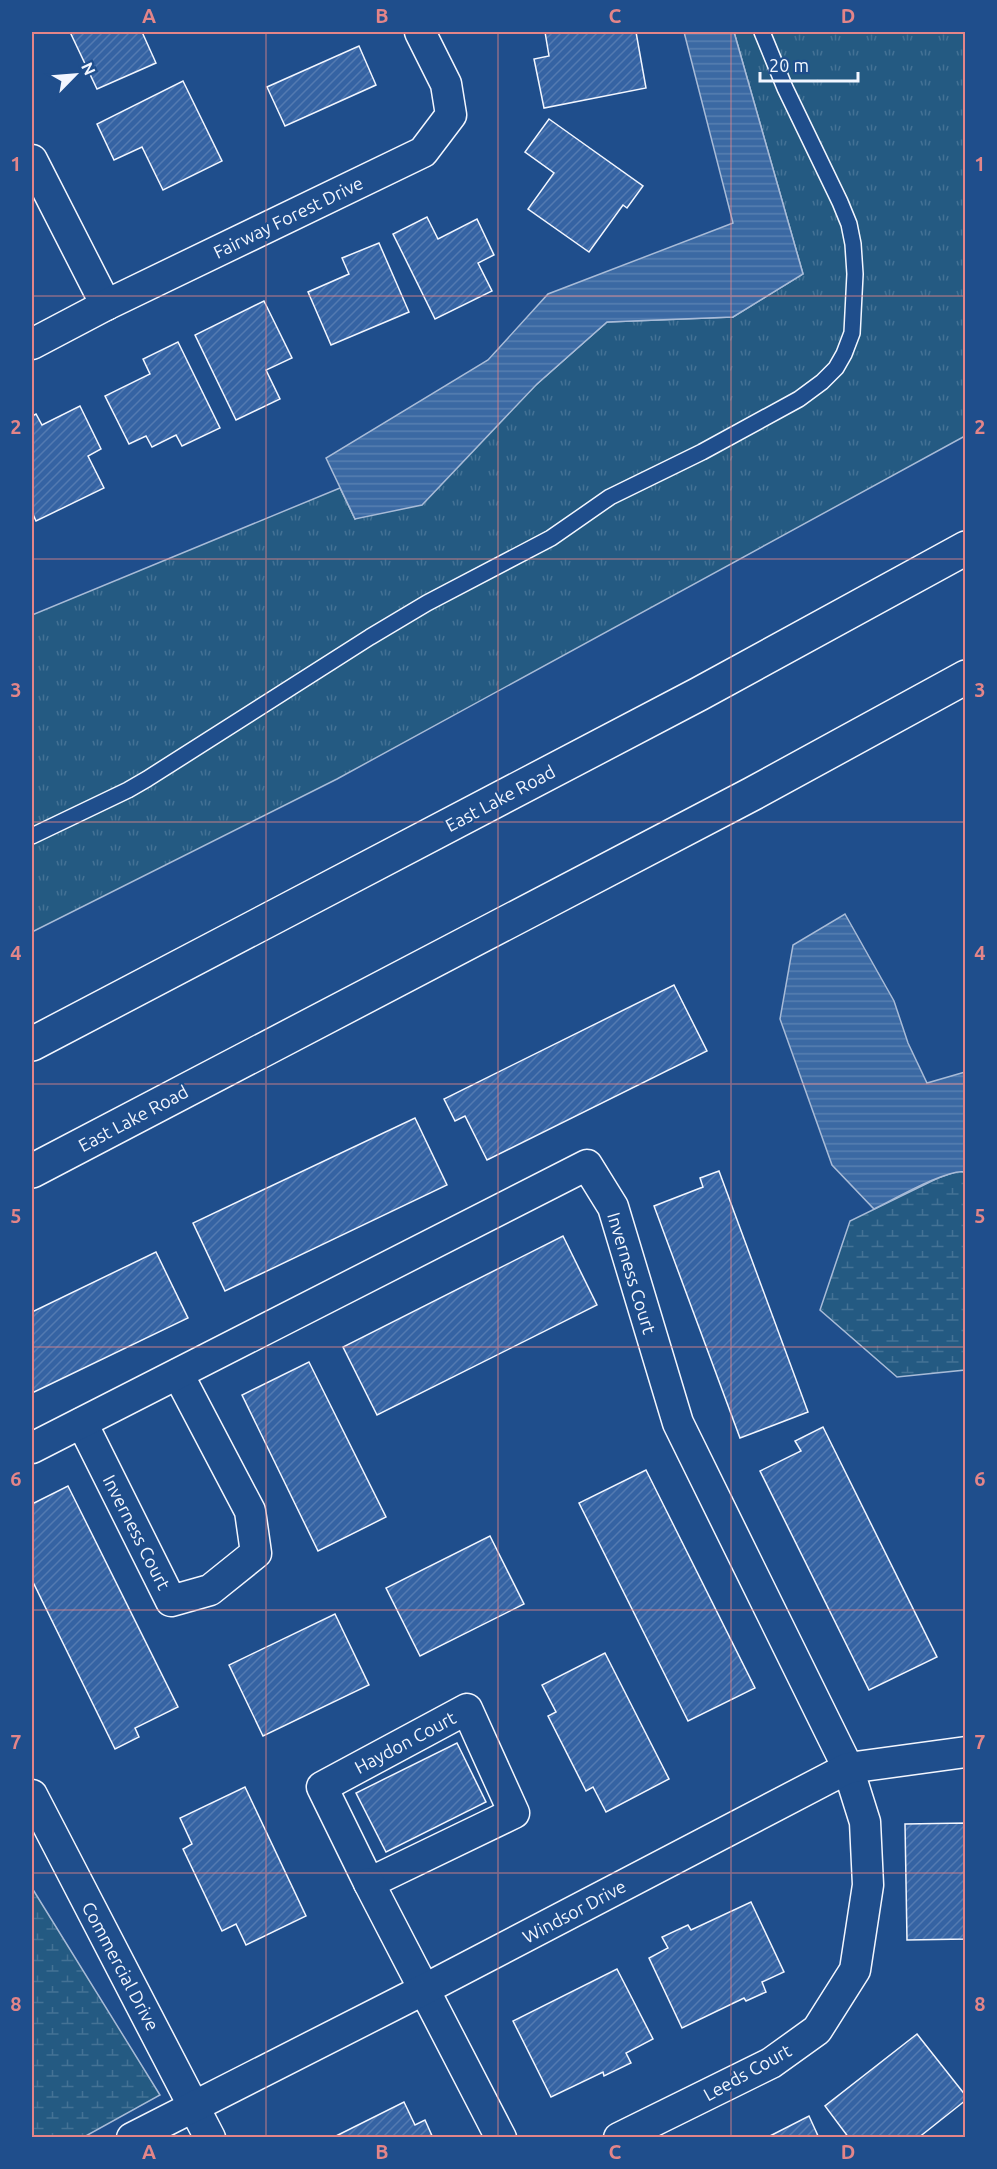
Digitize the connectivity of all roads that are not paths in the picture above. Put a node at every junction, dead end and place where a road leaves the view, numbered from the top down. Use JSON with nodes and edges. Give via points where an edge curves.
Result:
{"nodes":[{"id":1,"x":420,"y":32,"type":"edge"},
{"id":2,"x":762,"y":32,"type":"edge"},
{"id":3,"x":32,"y":160,"type":"edge"},
{"id":4,"x":106,"y":305,"type":"junction"},
{"id":5,"x":32,"y":344,"type":"edge"},
{"id":6,"x":966,"y":548,"type":"edge"},
{"id":7,"x":966,"y":677,"type":"edge"},
{"id":8,"x":32,"y":836,"type":"edge"},
{"id":9,"x":32,"y":1044,"type":"edge"},
{"id":10,"x":32,"y":1171,"type":"edge"},
{"id":11,"x":178,"y":1374,"type":"junction"},
{"id":12,"x":82,"y":1423,"type":"junction"},
{"id":13,"x":32,"y":1448,"type":"edge"},
{"id":14,"x":966,"y":1752,"type":"edge"},
{"id":15,"x":848,"y":1768,"type":"junction"},
{"id":16,"x":32,"y":1795,"type":"edge"},
{"id":17,"x":369,"y":1883,"type":"junction"},
{"id":18,"x":424,"y":1989,"type":"junction"},
{"id":19,"x":194,"y":2106,"type":"junction"},
{"id":20,"x":132,"y":2138,"type":"edge"},
{"id":21,"x":210,"y":2138,"type":"edge"},
{"id":22,"x":501,"y":2138,"type":"edge"},
{"id":23,"x":619,"y":2138,"type":"edge"}],
"edges":[{"from":1,"to":4,"type":"street","name":"Fairway Forest Drive","via":[[446,84],[451,115],[423,152]]},
{"from":2,"to":8,"type":"lane","via":[[849,224],[855,274],[852,333],[836,368],[799,399],[610,497],[551,538],[398,620],[147,779]]},
{"from":3,"to":4,"type":"street"},
{"from":4,"to":5,"type":"street","name":"Fairway Forest Drive"},
{"from":6,"to":9,"type":"main road","name":"East Lake Road","via":[[699,694]]},
{"from":7,"to":10,"type":"main road","name":"East Lake Road","via":[[752,794]]},
{"from":11,"to":12,"type":"street","name":"Inverness Court"},
{"from":11,"to":12,"type":"street","name":"Inverness Court","via":[[250,1511],[256,1553],[210,1590],[171,1601]]},
{"from":11,"to":15,"type":"street","name":"Inverness Court","via":[[587,1165],[613,1207],[678,1423]]},
{"from":12,"to":13,"type":"street","name":"Inverness Court"},
{"from":14,"to":15,"type":"street","name":"Windsor Drive"},
{"from":15,"to":18,"type":"street","name":"Windsor Drive"},
{"from":15,"to":23,"type":"street","name":"Leeds Court","via":[[865,1822],[868,1885],[855,1970],[817,2031],[771,2062]]},
{"from":16,"to":19,"type":"street","name":"Commercial Drive"},
{"from":17,"to":17,"type":"street","name":"Haydon Court","via":[[322,1787],[467,1709],[514,1813]]},
{"from":17,"to":18,"type":"street","name":"Haydon Court"},
{"from":18,"to":19,"type":"street","name":"Windsor Drive"},
{"from":18,"to":22,"type":"street"},
{"from":19,"to":20,"type":"street","name":"Windsor Drive"},
{"from":19,"to":21,"type":"street","name":"Commercial Drive"}]}
